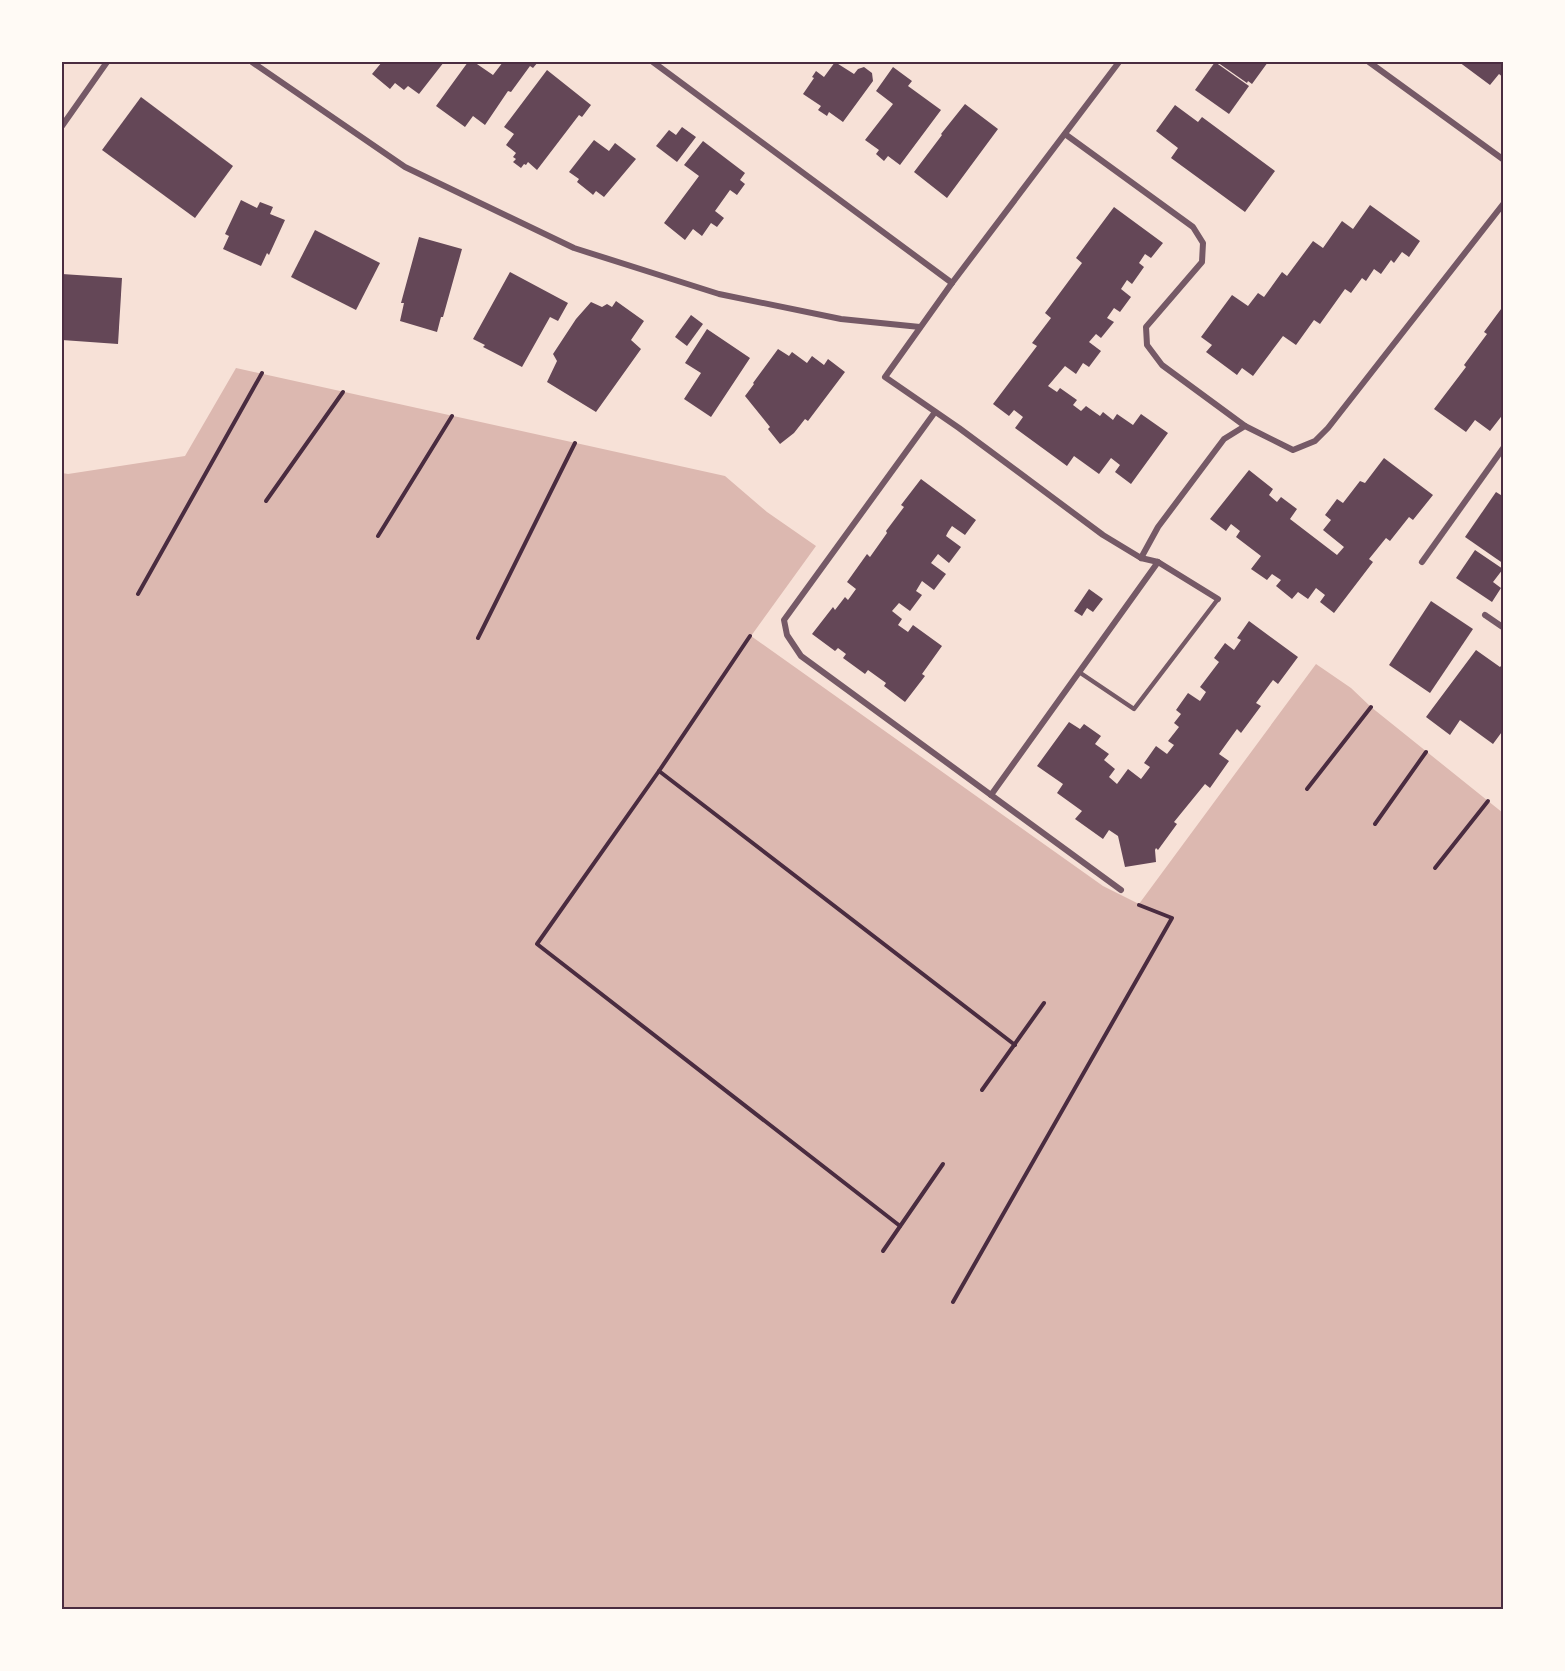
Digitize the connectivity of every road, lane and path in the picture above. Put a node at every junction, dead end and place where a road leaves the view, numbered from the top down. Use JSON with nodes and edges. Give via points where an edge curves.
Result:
{"nodes":[{"id":1,"x":106,"y":62,"type":"edge"},
{"id":2,"x":252,"y":62,"type":"edge"},
{"id":3,"x":653,"y":62,"type":"edge"},
{"id":4,"x":1119,"y":62,"type":"edge"},
{"id":5,"x":1369,"y":62,"type":"edge"},
{"id":6,"x":62,"y":126,"type":"edge"},
{"id":7,"x":1065,"y":134,"type":"junction"},
{"id":8,"x":1503,"y":160,"type":"edge"},
{"id":9,"x":1503,"y":203,"type":"edge"},
{"id":10,"x":952,"y":283,"type":"junction"},
{"id":11,"x":920,"y":327,"type":"junction"},
{"id":12,"x":262,"y":373,"type":"dead end"},
{"id":13,"x":343,"y":392,"type":"dead end"},
{"id":14,"x":935,"y":412,"type":"junction"},
{"id":15,"x":452,"y":416,"type":"dead end"},
{"id":16,"x":1245,"y":426,"type":"junction"},
{"id":17,"x":575,"y":443,"type":"dead end"},
{"id":18,"x":1503,"y":447,"type":"edge"},
{"id":19,"x":266,"y":501,"type":"dead end"},
{"id":20,"x":378,"y":536,"type":"dead end"},
{"id":21,"x":1141,"y":558,"type":"junction"},
{"id":22,"x":1158,"y":562,"type":"junction"},
{"id":23,"x":1422,"y":562,"type":"dead end"},
{"id":24,"x":138,"y":594,"type":"dead end"},
{"id":25,"x":1218,"y":599,"type":"joint"},
{"id":26,"x":1485,"y":615,"type":"dead end"},
{"id":27,"x":1503,"y":628,"type":"edge"},
{"id":28,"x":750,"y":636,"type":"dead end"},
{"id":29,"x":478,"y":638,"type":"dead end"},
{"id":30,"x":1079,"y":672,"type":"junction"},
{"id":31,"x":1371,"y":707,"type":"dead end"},
{"id":32,"x":1426,"y":752,"type":"dead end"},
{"id":33,"x":659,"y":771,"type":"junction"},
{"id":34,"x":1307,"y":789,"type":"dead end"},
{"id":35,"x":991,"y":795,"type":"junction"},
{"id":36,"x":1488,"y":801,"type":"dead end"},
{"id":37,"x":1375,"y":824,"type":"dead end"},
{"id":38,"x":1435,"y":868,"type":"dead end"},
{"id":39,"x":1121,"y":890,"type":"dead end"},
{"id":40,"x":1139,"y":904,"type":"dead end"},
{"id":41,"x":1044,"y":1004,"type":"dead end"},
{"id":42,"x":1015,"y":1044,"type":"junction"},
{"id":43,"x":982,"y":1090,"type":"dead end"},
{"id":44,"x":943,"y":1164,"type":"dead end"},
{"id":45,"x":900,"y":1226,"type":"junction"},
{"id":46,"x":883,"y":1251,"type":"dead end"},
{"id":47,"x":953,"y":1302,"type":"dead end"}],
"edges":[{"from":1,"to":6,"type":"street"},
{"from":2,"to":11,"type":"street","via":[[405,167],[574,248],[718,294],[841,319]]},
{"from":3,"to":10,"type":"street"},
{"from":4,"to":7,"type":"street"},
{"from":5,"to":8,"type":"street"},
{"from":7,"to":10,"type":"street"},
{"from":7,"to":16,"type":"street","via":[[1193,227],[1203,243],[1202,262],[1146,327],[1147,345],[1162,364]]},
{"from":9,"to":16,"type":"street","via":[[1316,441],[1293,450]]},
{"from":10,"to":11,"type":"street"},
{"from":11,"to":14,"type":"street","via":[[885,377]]},
{"from":12,"to":24,"type":"path"},
{"from":13,"to":19,"type":"path"},
{"from":14,"to":21,"type":"street","via":[[1103,536]]},
{"from":14,"to":35,"type":"street","via":[[784,620],[787,635],[801,656]]},
{"from":15,"to":20,"type":"path"},
{"from":16,"to":21,"type":"street","via":[[1224,439],[1158,527]]},
{"from":17,"to":29,"type":"path"},
{"from":18,"to":23,"type":"street"},
{"from":21,"to":22,"type":"street"},
{"from":22,"to":25,"type":"street"},
{"from":22,"to":30,"type":"street"},
{"from":25,"to":30,"type":"lane","via":[[1134,709]]},
{"from":26,"to":27,"type":"street"},
{"from":28,"to":33,"type":"path"},
{"from":30,"to":35,"type":"street"},
{"from":31,"to":34,"type":"path"},
{"from":32,"to":37,"type":"path"},
{"from":33,"to":42,"type":"path"},
{"from":33,"to":45,"type":"path","via":[[537,944]]},
{"from":35,"to":39,"type":"street"},
{"from":36,"to":38,"type":"path"},
{"from":40,"to":47,"type":"path","via":[[1172,918]]},
{"from":41,"to":42,"type":"path"},
{"from":42,"to":43,"type":"path"},
{"from":44,"to":45,"type":"path"},
{"from":45,"to":46,"type":"path"}]}
